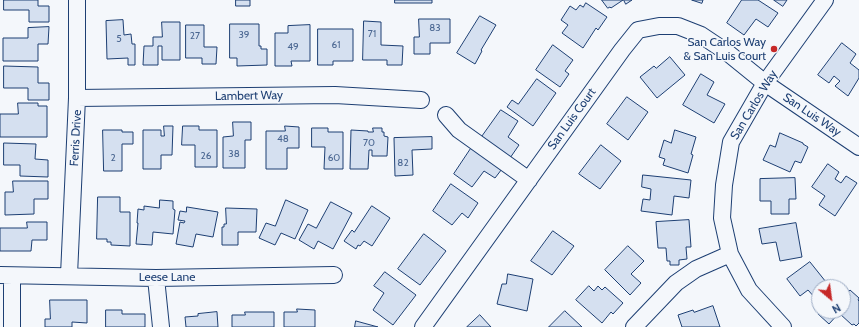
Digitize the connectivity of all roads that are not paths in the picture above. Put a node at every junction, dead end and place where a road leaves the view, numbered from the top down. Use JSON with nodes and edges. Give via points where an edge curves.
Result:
{"nodes":[{"id":1,"x":77,"y":0,"type":"edge"},
{"id":2,"x":825,"y":0,"type":"edge"},
{"id":3,"x":765,"y":83,"type":"junction"},
{"id":4,"x":78,"y":98,"type":"junction"},
{"id":5,"x":421,"y":100,"type":"dead end"},
{"id":6,"x":446,"y":114,"type":"dead end"},
{"id":7,"x":859,"y":147,"type":"edge"},
{"id":8,"x":529,"y":180,"type":"junction"},
{"id":9,"x":730,"y":254,"type":"junction"},
{"id":10,"x":6,"y":275,"type":"edge"},
{"id":11,"x":69,"y":275,"type":"junction"},
{"id":12,"x":334,"y":275,"type":"dead end"},
{"id":13,"x":156,"y":278,"type":"junction"},
{"id":14,"x":12,"y":327,"type":"edge"},
{"id":15,"x":161,"y":327,"type":"edge"},
{"id":16,"x":423,"y":327,"type":"edge"},
{"id":17,"x":634,"y":327,"type":"edge"},
{"id":18,"x":783,"y":327,"type":"edge"}],
"edges":[{"from":1,"to":4,"type":"street","name":"Ferris Drive"},
{"from":2,"to":3,"type":"street","name":"San Carlos Way"},
{"from":3,"to":7,"type":"street","name":"San Luis Way"},
{"from":3,"to":8,"type":"street","name":"San Luis Court","via":[[701,35],[678,26],[638,30]]},
{"from":3,"to":9,"type":"street","name":"San Carlos Way","via":[[731,142],[722,218]]},
{"from":4,"to":5,"type":"street","name":"Lambert Way","via":[[335,95]]},
{"from":4,"to":11,"type":"street","name":"Ferris Drive"},
{"from":6,"to":8,"type":"street","via":[[459,130]]},
{"from":8,"to":16,"type":"street","name":"San Luis Court"},
{"from":9,"to":17,"type":"street","via":[[696,269],[676,283]]},
{"from":9,"to":18,"type":"street","name":"San Carlos Way","via":[[749,290]]},
{"from":10,"to":11,"type":"street","name":"Leese Lane"},
{"from":10,"to":14,"type":"street"},
{"from":11,"to":13,"type":"street","name":"Leese Lane"},
{"from":12,"to":13,"type":"street","name":"Leese Lane"},
{"from":13,"to":15,"type":"street"}]}
